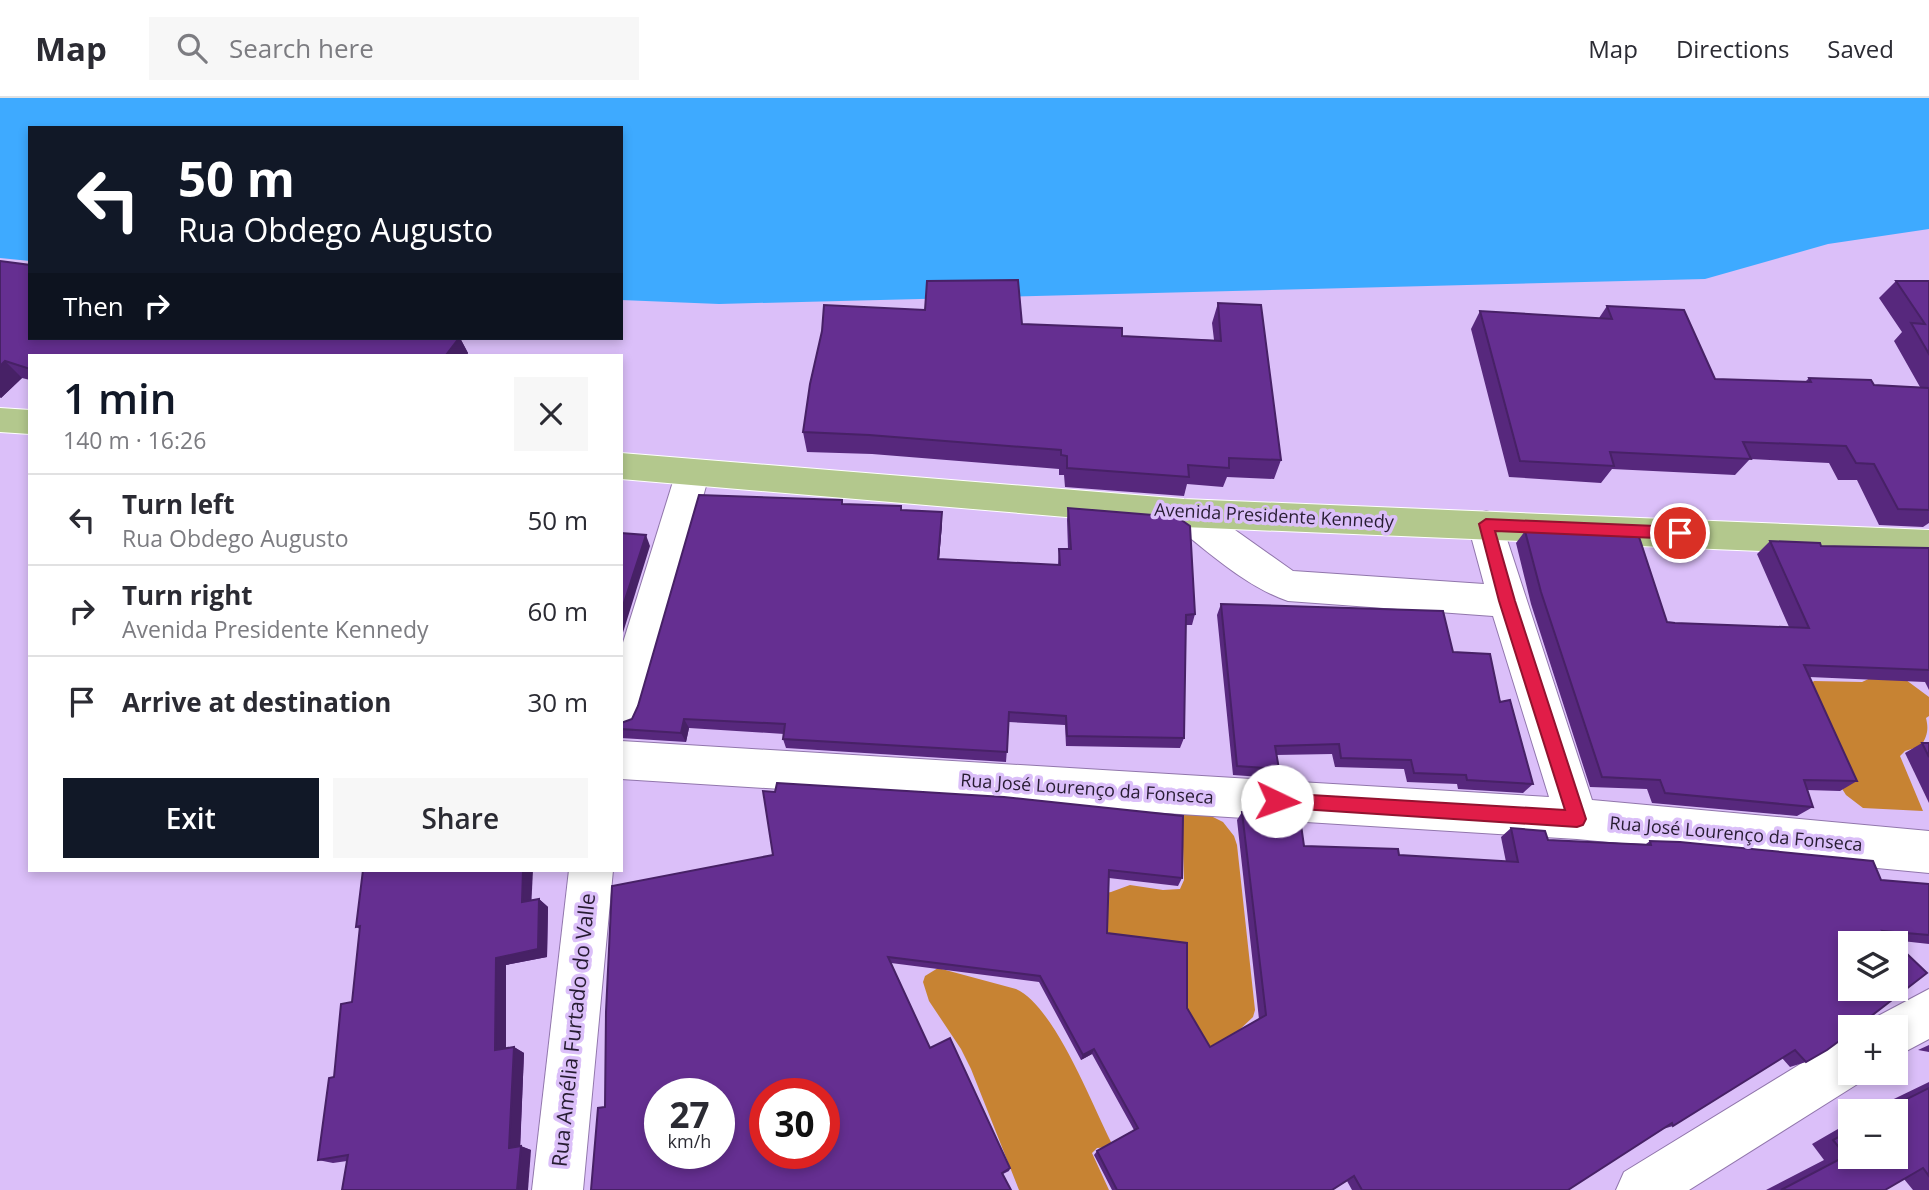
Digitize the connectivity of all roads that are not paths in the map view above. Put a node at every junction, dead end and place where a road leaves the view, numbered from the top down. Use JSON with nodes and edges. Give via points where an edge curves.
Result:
{"nodes":[{"id":1,"x":0,"y":420,"type":"edge"},
{"id":2,"x":28,"y":422,"type":"edge"},
{"id":3,"x":623,"y":467,"type":"edge"},
{"id":4,"x":693,"y":472,"type":"junction"},
{"id":5,"x":1184,"y":513,"type":"junction"},
{"id":6,"x":1500,"y":525,"type":"junction"},
{"id":7,"x":1929,"y":544,"type":"edge"},
{"id":8,"x":1507,"y":601,"type":"junction"},
{"id":9,"x":623,"y":708,"type":"edge"},
{"id":10,"x":623,"y":760,"type":"edge"},
{"id":11,"x":1577,"y":819,"type":"junction"},
{"id":12,"x":1929,"y":852,"type":"edge"},
{"id":13,"x":591,"y":872,"type":"edge"},
{"id":14,"x":1929,"y":1012,"type":"edge"},
{"id":15,"x":1908,"y":1024,"type":"edge"},
{"id":16,"x":1838,"y":1068,"type":"edge"},
{"id":17,"x":558,"y":1190,"type":"edge"},
{"id":18,"x":1642,"y":1190,"type":"edge"}],
"edges":[{"from":1,"to":2,"type":"main road"},
{"from":3,"to":4,"type":"main road","name":"Avenida Presidente Kennedy"},
{"from":4,"to":5,"type":"main road","name":"Avenida Presidente Kennedy"},
{"from":4,"to":9,"type":"street"},
{"from":5,"to":6,"type":"main road","name":"Avenida Presidente Kennedy"},
{"from":5,"to":8,"type":"street","via":[[1288,586]]},
{"from":6,"to":7,"type":"main road","name":"Avenida Presidente Kennedy"},
{"from":6,"to":8,"type":"street"},
{"from":8,"to":11,"type":"street"},
{"from":10,"to":11,"type":"street","name":"Rua José Lourenço da Fonseca"},
{"from":11,"to":12,"type":"street","name":"Rua José Lourenço da Fonseca"},
{"from":13,"to":17,"type":"street","name":"Rua Amélia Furtado do Valle"},
{"from":14,"to":15,"type":"street"},
{"from":16,"to":18,"type":"street"}]}
